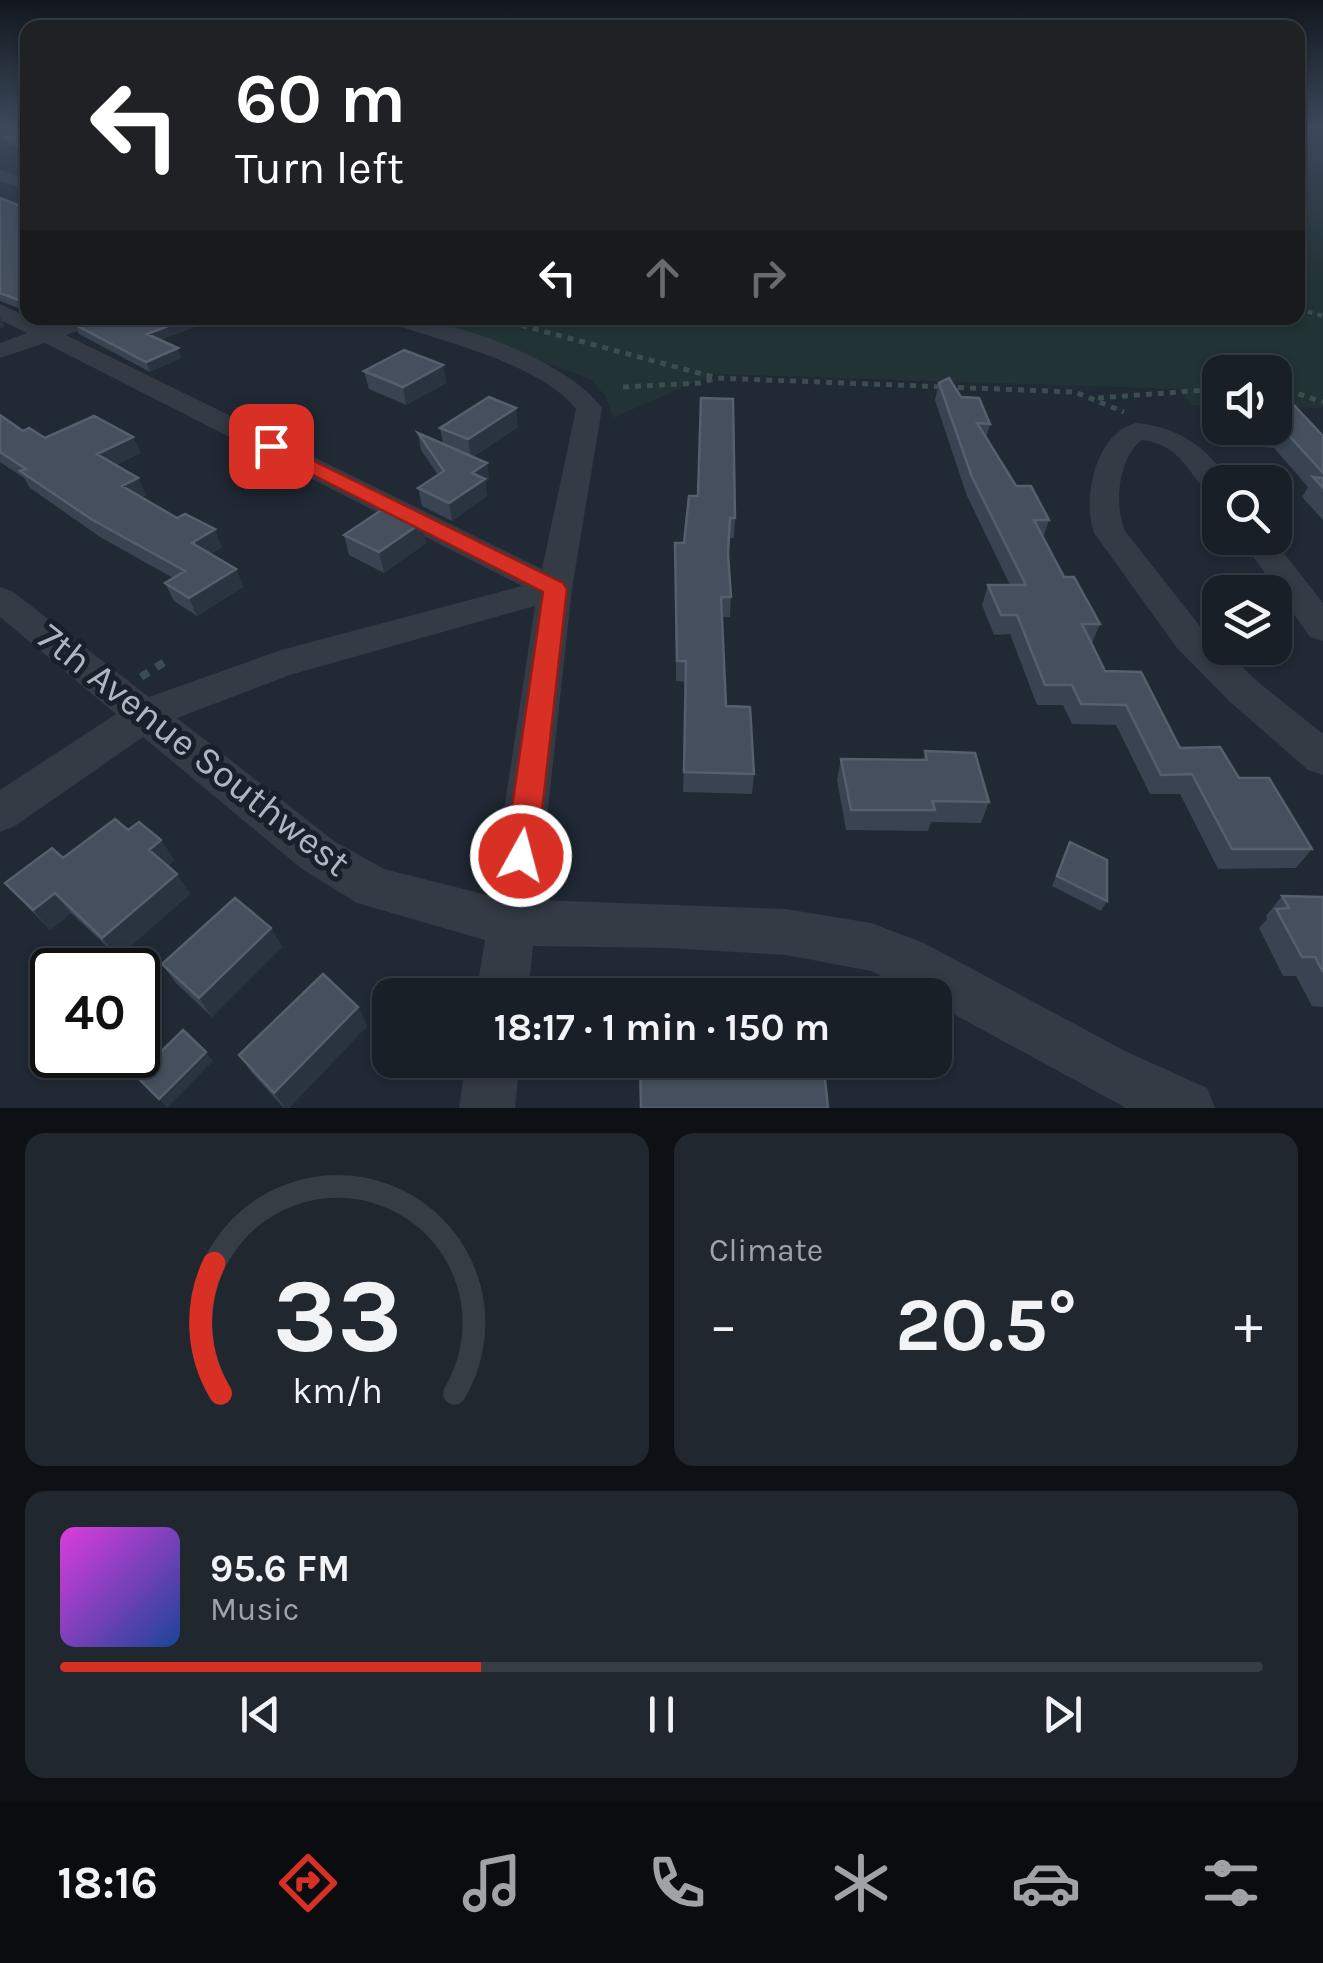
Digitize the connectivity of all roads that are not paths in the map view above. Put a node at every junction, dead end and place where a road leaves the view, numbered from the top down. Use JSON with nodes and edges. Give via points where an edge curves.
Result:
{"nodes":[{"id":1,"x":29,"y":325,"type":"edge"},
{"id":2,"x":71,"y":325,"type":"edge"},
{"id":3,"x":416,"y":325,"type":"edge"},
{"id":4,"x":46,"y":334,"type":"junction"},
{"id":5,"x":0,"y":351,"type":"edge"},
{"id":6,"x":1203,"y":465,"type":"edge"},
{"id":7,"x":1269,"y":555,"type":"edge"},
{"id":8,"x":555,"y":589,"type":"junction"},
{"id":9,"x":0,"y":599,"type":"edge"},
{"id":10,"x":1323,"y":628,"type":"edge"},
{"id":11,"x":147,"y":714,"type":"junction"},
{"id":12,"x":1323,"y":758,"type":"edge"},
{"id":13,"x":0,"y":813,"type":"edge"},
{"id":14,"x":512,"y":923,"type":"junction"},
{"id":15,"x":504,"y":978,"type":"edge"},
{"id":16,"x":491,"y":1078,"type":"edge"},
{"id":17,"x":487,"y":1108,"type":"edge"},
{"id":18,"x":1187,"y":1108,"type":"edge"}],
"edges":[{"from":1,"to":4,"type":"street"},
{"from":2,"to":4,"type":"street"},
{"from":3,"to":8,"type":"street","via":[[526,365],[583,395],[588,425]]},
{"from":4,"to":5,"type":"street"},
{"from":4,"to":8,"type":"street"},
{"from":6,"to":12,"type":"street","via":[[1192,450],[1162,433],[1136,431],[1123,441],[1108,473],[1103,515],[1110,533],[1190,640]]},
{"from":7,"to":10,"type":"street"},
{"from":8,"to":11,"type":"street","via":[[280,664]]},
{"from":8,"to":14,"type":"street"},
{"from":9,"to":11,"type":"street","name":"7th Avenue Southwest"},
{"from":11,"to":13,"type":"street"},
{"from":11,"to":14,"type":"street","name":"7th Avenue Southwest","via":[[318,855],[374,888]]},
{"from":14,"to":15,"type":"street"},
{"from":14,"to":18,"type":"street","name":"7th Avenue Southwest","via":[[786,932],[870,947]]},
{"from":16,"to":17,"type":"street"}]}
